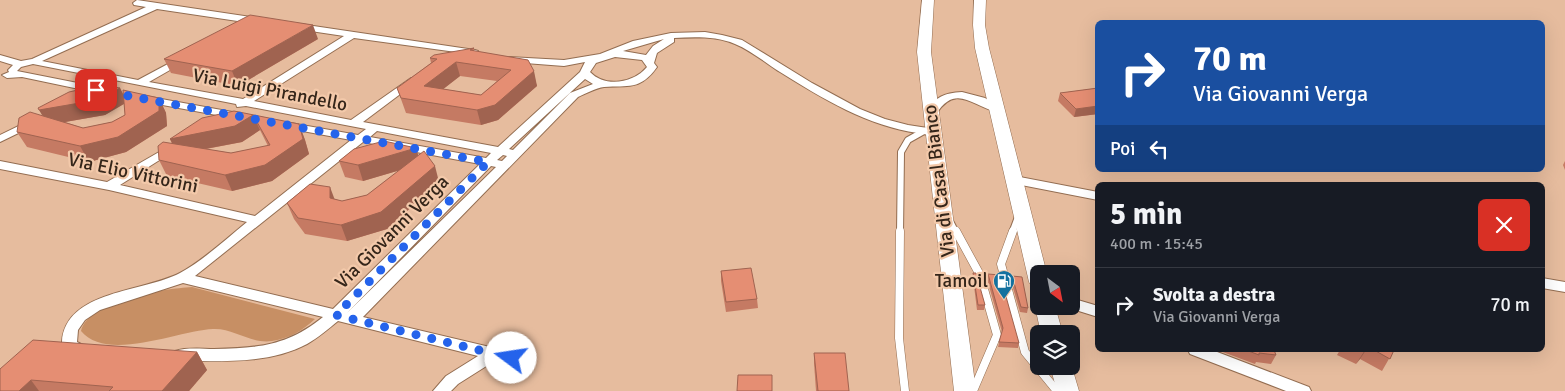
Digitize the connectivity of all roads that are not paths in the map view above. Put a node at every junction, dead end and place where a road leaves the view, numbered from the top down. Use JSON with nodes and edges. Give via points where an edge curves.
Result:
{"nodes":[{"id":1,"x":928,"y":0,"type":"edge"},
{"id":2,"x":980,"y":0,"type":"edge"},
{"id":3,"x":136,"y":3,"type":"dead end"},
{"id":4,"x":154,"y":6,"type":"junction"},
{"id":5,"x":293,"y":26,"type":"edge"},
{"id":6,"x":238,"y":30,"type":"edge"},
{"id":7,"x":695,"y":34,"type":"junction"},
{"id":8,"x":352,"y":35,"type":"junction"},
{"id":9,"x":454,"y":50,"type":"junction"},
{"id":10,"x":482,"y":54,"type":"edge"},
{"id":11,"x":189,"y":56,"type":"edge"},
{"id":12,"x":500,"y":57,"type":"edge"},
{"id":13,"x":603,"y":57,"type":"junction"},
{"id":14,"x":0,"y":58,"type":"edge"},
{"id":15,"x":35,"y":61,"type":"junction"},
{"id":16,"x":438,"y":61,"type":"edge"},
{"id":17,"x":650,"y":62,"type":"junction"},
{"id":18,"x":564,"y":63,"type":"junction"},
{"id":19,"x":18,"y":65,"type":"junction"},
{"id":20,"x":585,"y":71,"type":"junction"},
{"id":21,"x":423,"y":72,"type":"edge"},
{"id":22,"x":4,"y":77,"type":"edge"},
{"id":23,"x":112,"y":78,"type":"junction"},
{"id":24,"x":140,"y":83,"type":"junction"},
{"id":25,"x":602,"y":84,"type":"junction"},
{"id":26,"x":90,"y":89,"type":"junction"},
{"id":27,"x":115,"y":93,"type":"edge"},
{"id":28,"x":133,"y":96,"type":"edge"},
{"id":29,"x":73,"y":97,"type":"edge"},
{"id":30,"x":243,"y":103,"type":"junction"},
{"id":31,"x":997,"y":109,"type":"junction"},
{"id":32,"x":932,"y":112,"type":"junction"},
{"id":33,"x":226,"y":114,"type":"junction"},
{"id":34,"x":245,"y":117,"type":"edge"},
{"id":35,"x":274,"y":123,"type":"edge"},
{"id":36,"x":354,"y":123,"type":"junction"},
{"id":37,"x":209,"y":124,"type":"edge"},
{"id":38,"x":375,"y":127,"type":"junction"},
{"id":39,"x":0,"y":131,"type":"edge"},
{"id":40,"x":929,"y":131,"type":"junction"},
{"id":41,"x":360,"y":138,"type":"junction"},
{"id":42,"x":0,"y":139,"type":"edge"},
{"id":43,"x":184,"y":140,"type":"edge"},
{"id":44,"x":500,"y":150,"type":"junction"},
{"id":45,"x":516,"y":154,"type":"junction"},
{"id":46,"x":488,"y":162,"type":"junction"},
{"id":47,"x":0,"y":165,"type":"edge"},
{"id":48,"x":506,"y":166,"type":"junction"},
{"id":49,"x":1015,"y":180,"type":"junction"},
{"id":50,"x":109,"y":186,"type":"junction"},
{"id":51,"x":1095,"y":195,"type":"edge"},
{"id":52,"x":942,"y":207,"type":"junction"},
{"id":53,"x":1021,"y":207,"type":"junction"},
{"id":54,"x":257,"y":220,"type":"junction"},
{"id":55,"x":1035,"y":265,"type":"edge"},
{"id":56,"x":183,"y":278,"type":"junction"},
{"id":57,"x":1545,"y":284,"type":"edge"},
{"id":58,"x":1565,"y":288,"type":"edge"},
{"id":59,"x":1080,"y":306,"type":"edge"},
{"id":60,"x":1095,"y":311,"type":"edge"},
{"id":61,"x":336,"y":315,"type":"junction"},
{"id":62,"x":352,"y":319,"type":"junction"},
{"id":63,"x":1201,"y":352,"type":"edge"},
{"id":64,"x":94,"y":353,"type":"edge"},
{"id":65,"x":493,"y":354,"type":"junction"},
{"id":66,"x":168,"y":355,"type":"edge"},
{"id":67,"x":511,"y":358,"type":"dead end"},
{"id":68,"x":1064,"y":375,"type":"edge"},
{"id":69,"x":441,"y":391,"type":"edge"},
{"id":70,"x":905,"y":391,"type":"edge"},
{"id":71,"x":965,"y":391,"type":"edge"},
{"id":72,"x":973,"y":391,"type":"edge"},
{"id":73,"x":1057,"y":391,"type":"edge"},
{"id":74,"x":1068,"y":391,"type":"edge"},
{"id":75,"x":1303,"y":391,"type":"edge"}],
"edges":[{"from":1,"to":32,"type":"main road","name":"Via di Casal Bianco","via":[[923,43]]},
{"from":2,"to":31,"type":"main road","via":[[980,40]]},
{"from":3,"to":4,"type":"street"},
{"from":4,"to":6,"type":"street","via":[[259,21]]},
{"from":4,"to":15,"type":"street"},
{"from":5,"to":8,"type":"street"},
{"from":7,"to":13,"type":"street","via":[[648,40]]},
{"from":7,"to":17,"type":"street","via":[[668,40],[656,48]]},
{"from":7,"to":40,"type":"street","via":[[739,42],[864,114],[894,126]]},
{"from":8,"to":9,"type":"street"},
{"from":8,"to":30,"type":"street"},
{"from":9,"to":10,"type":"street"},
{"from":9,"to":16,"type":"street"},
{"from":11,"to":24,"type":"street"},
{"from":12,"to":18,"type":"street"},
{"from":13,"to":17,"type":"street","via":[[626,54]]},
{"from":13,"to":18,"type":"street"},
{"from":13,"to":20,"type":"street","name":"Via Giovanni Verga"},
{"from":14,"to":19,"type":"street","via":[[11,59]]},
{"from":15,"to":19,"type":"street"},
{"from":15,"to":23,"type":"street","name":"Via Luigi Pirandello"},
{"from":17,"to":25,"type":"street","name":"Via Giovanni Verga","via":[[652,67],[643,78],[624,84]]},
{"from":18,"to":20,"type":"street"},
{"from":19,"to":22,"type":"street"},
{"from":20,"to":25,"type":"street","via":[[588,78]]},
{"from":20,"to":44,"type":"street","name":"Via Giovanni Verga"},
{"from":21,"to":36,"type":"street"},
{"from":22,"to":26,"type":"street","via":[[22,74]]},
{"from":23,"to":24,"type":"street","name":"Via Luigi Pirandello"},
{"from":23,"to":26,"type":"street"},
{"from":24,"to":30,"type":"street","name":"Via Luigi Pirandello"},
{"from":25,"to":45,"type":"street","name":"Via Giovanni Verga","via":[[574,95]]},
{"from":26,"to":27,"type":"street"},
{"from":26,"to":29,"type":"street"},
{"from":28,"to":33,"type":"street","name":"Via Luigi Pirandello"},
{"from":30,"to":33,"type":"street"},
{"from":30,"to":36,"type":"street","name":"Via Luigi Pirandello"},
{"from":31,"to":32,"type":"street","via":[[978,99],[957,96],[937,102]]},
{"from":31,"to":49,"type":"main road"},
{"from":32,"to":40,"type":"main road","name":"Via di Casal Bianco"},
{"from":33,"to":34,"type":"street","name":"Via Luigi Pirandello"},
{"from":33,"to":37,"type":"street"},
{"from":35,"to":41,"type":"street","name":"Via Luigi Pirandello"},
{"from":36,"to":38,"type":"street","name":"Via Luigi Pirandello"},
{"from":38,"to":41,"type":"street"},
{"from":38,"to":44,"type":"street","name":"Via Luigi Pirandello"},
{"from":39,"to":42,"type":"street","via":[[39,115]]},
{"from":40,"to":52,"type":"main road","name":"Via di Casal Bianco"},
{"from":40,"to":70,"type":"lane","via":[[908,140],[901,152],[898,338]]},
{"from":41,"to":46,"type":"street","name":"Via Luigi Pirandello"},
{"from":41,"to":54,"type":"street"},
{"from":43,"to":50,"type":"street"},
{"from":44,"to":45,"type":"street","name":"Via Luigi Pirandello"},
{"from":44,"to":46,"type":"street","name":"Via Giovanni Verga"},
{"from":45,"to":48,"type":"street","name":"Via Giovanni Verga"},
{"from":46,"to":48,"type":"street","name":"Via Luigi Pirandello"},
{"from":46,"to":61,"type":"street","name":"Via Giovanni Verga"},
{"from":47,"to":50,"type":"street","name":"Via Elio Vittorini"},
{"from":48,"to":62,"type":"street","name":"Via Giovanni Verga"},
{"from":49,"to":51,"type":"street"},
{"from":49,"to":53,"type":"main road"},
{"from":50,"to":54,"type":"street","name":"Via Elio Vittorini"},
{"from":52,"to":71,"type":"main road","name":"Via di Casal Bianco"},
{"from":52,"to":72,"type":"lane","via":[[980,275],[997,335]]},
{"from":53,"to":55,"type":"main road"},
{"from":53,"to":73,"type":"lane","via":[[1001,264],[1025,352]]},
{"from":54,"to":56,"type":"street"},
{"from":56,"to":61,"type":"street"},
{"from":56,"to":64,"type":"street","via":[[108,301],[72,324],[69,345]]},
{"from":57,"to":58,"type":"street"},
{"from":59,"to":60,"type":"street"},
{"from":61,"to":62,"type":"street"},
{"from":61,"to":66,"type":"street","name":"Via Giovanni Verga","via":[[292,345],[262,352]]},
{"from":62,"to":65,"type":"street"},
{"from":63,"to":75,"type":"street"},
{"from":65,"to":67,"type":"street"},
{"from":65,"to":69,"type":"street","via":[[452,380]]},
{"from":68,"to":74,"type":"main road"}]}
